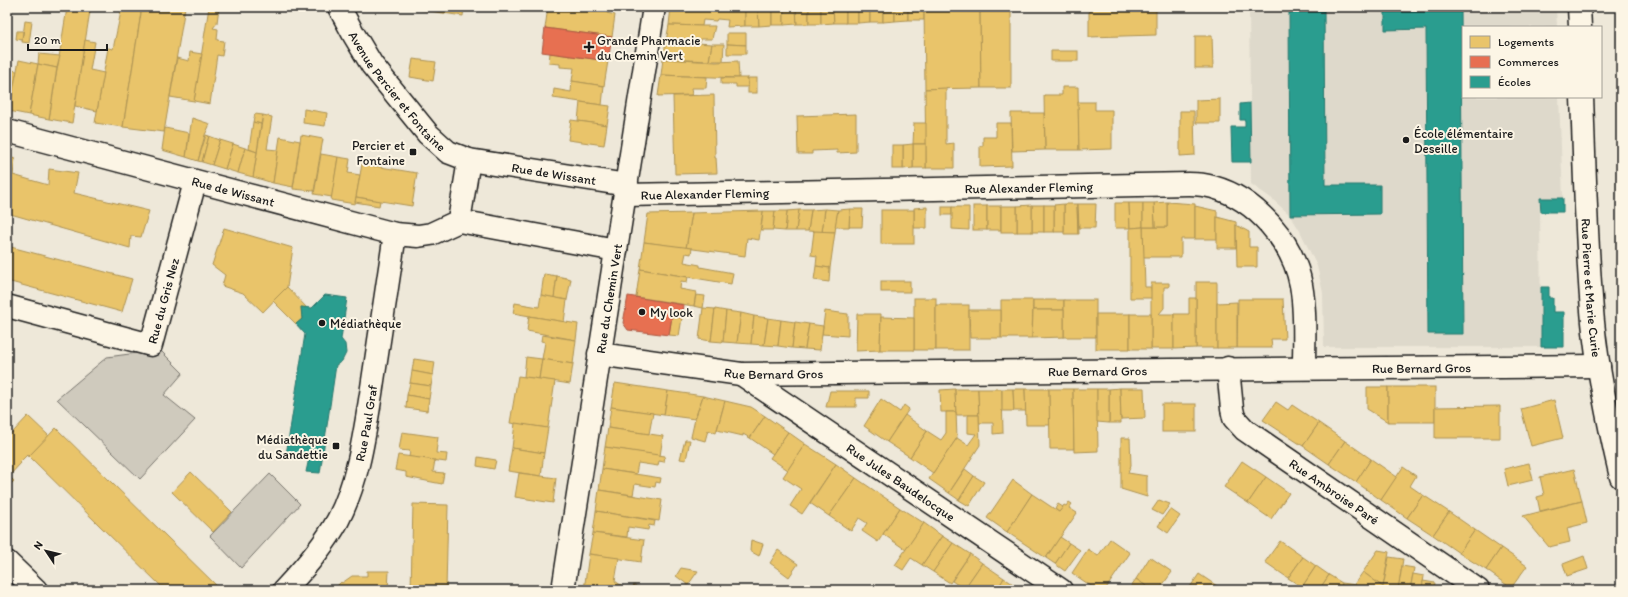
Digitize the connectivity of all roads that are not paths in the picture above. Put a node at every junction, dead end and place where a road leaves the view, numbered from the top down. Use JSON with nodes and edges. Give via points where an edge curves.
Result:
{"nodes":[{"id":1,"x":339,"y":7,"type":"edge"},
{"id":2,"x":654,"y":7,"type":"edge"},
{"id":3,"x":1579,"y":7,"type":"edge"},
{"id":4,"x":1580,"y":26,"type":"edge"},
{"id":5,"x":1582,"y":98,"type":"edge"},
{"id":6,"x":7,"y":130,"type":"edge"},
{"id":7,"x":469,"y":160,"type":"junction"},
{"id":8,"x":195,"y":182,"type":"junction"},
{"id":9,"x":626,"y":190,"type":"junction"},
{"id":10,"x":459,"y":221,"type":"junction"},
{"id":11,"x":395,"y":234,"type":"junction"},
{"id":12,"x":616,"y":250,"type":"junction"},
{"id":13,"x":7,"y":306,"type":"edge"},
{"id":14,"x":599,"y":354,"type":"junction"},
{"id":15,"x":1599,"y":366,"type":"junction"},
{"id":16,"x":1304,"y":367,"type":"junction"},
{"id":17,"x":1228,"y":368,"type":"junction"},
{"id":18,"x":741,"y":374,"type":"junction"},
{"id":19,"x":1621,"y":477,"type":"edge"},
{"id":20,"x":7,"y":562,"type":"edge"},
{"id":21,"x":36,"y":590,"type":"edge"},
{"id":22,"x":284,"y":590,"type":"edge"},
{"id":23,"x":563,"y":590,"type":"edge"},
{"id":24,"x":1061,"y":590,"type":"edge"},
{"id":25,"x":1478,"y":590,"type":"edge"}],
"edges":[{"from":1,"to":7,"type":"street","name":"Avenue Percier et Fontaine","via":[[372,66],[428,134],[448,152]]},
{"from":2,"to":9,"type":"street","name":"Rue du Chemin Vert"},
{"from":3,"to":4,"type":"street"},
{"from":5,"to":15,"type":"street","name":"Rue Pierre et Marie Curie","via":[[1590,290]]},
{"from":6,"to":8,"type":"street","name":"Rue de Wissant"},
{"from":7,"to":9,"type":"street","name":"Rue de Wissant"},
{"from":7,"to":10,"type":"street"},
{"from":8,"to":11,"type":"street","name":"Rue de Wissant"},
{"from":8,"to":13,"type":"street","name":"Rue du Gris Nez","via":[[151,345]]},
{"from":9,"to":12,"type":"street","name":"Rue du Chemin Vert"},
{"from":9,"to":16,"type":"street","name":"Rue Alexander Fleming","via":[[1189,184],[1214,187],[1253,208],[1274,229],[1289,252],[1301,285]]},
{"from":10,"to":11,"type":"street","name":"Rue de Wissant","via":[[425,235]]},
{"from":10,"to":12,"type":"street"},
{"from":11,"to":22,"type":"street","name":"Rue Paul Graf","via":[[375,370],[355,476],[338,520],[329,535]]},
{"from":12,"to":14,"type":"street","name":"Rue du Chemin Vert"},
{"from":14,"to":18,"type":"street","name":"Rue Bernard Gros"},
{"from":14,"to":23,"type":"street","name":"Rue du Chemin Vert"},
{"from":15,"to":16,"type":"street","name":"Rue Bernard Gros"},
{"from":15,"to":19,"type":"street","name":"Rue Pierre et Marie Curie"},
{"from":16,"to":17,"type":"street","name":"Rue Bernard Gros"},
{"from":17,"to":18,"type":"street","name":"Rue Bernard Gros"},
{"from":17,"to":25,"type":"street","name":"Rue Ambroise Paré","via":[[1234,418],[1245,430]]},
{"from":18,"to":24,"type":"street","name":"Rue Jules Baudelocque"},
{"from":20,"to":21,"type":"street"}]}
